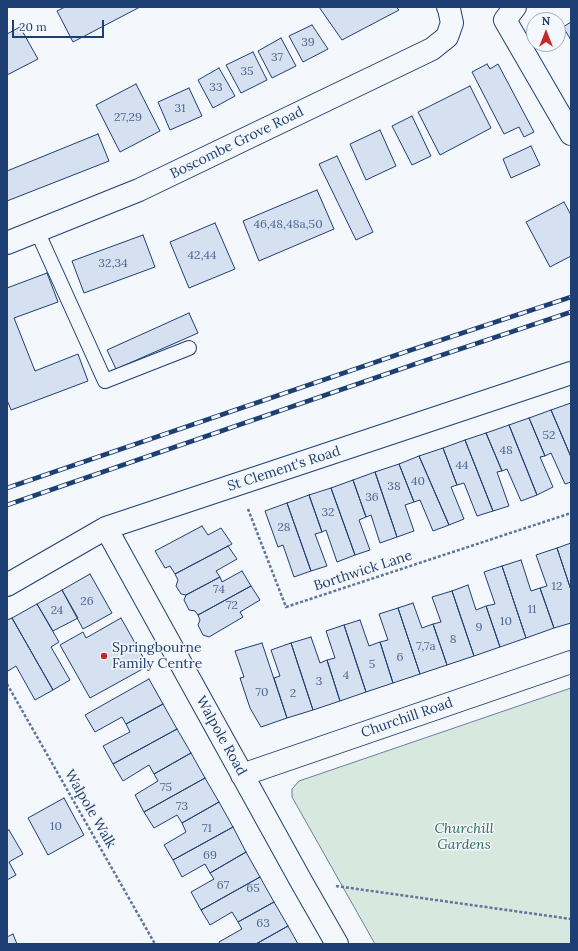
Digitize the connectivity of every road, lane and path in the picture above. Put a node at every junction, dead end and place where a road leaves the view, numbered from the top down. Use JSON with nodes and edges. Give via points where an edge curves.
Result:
{"nodes":[{"id":1,"x":510,"y":14,"type":"edge"},
{"id":2,"x":450,"y":15,"type":"edge"},
{"id":3,"x":571,"y":134,"type":"edge"},
{"id":4,"x":37,"y":231,"type":"junction"},
{"id":5,"x":7,"y":243,"type":"edge"},
{"id":6,"x":189,"y":348,"type":"dead end"},
{"id":7,"x":571,"y":373,"type":"edge"},
{"id":8,"x":238,"y":484,"type":"junction"},
{"id":9,"x":571,"y":513,"type":"edge"},
{"id":10,"x":106,"y":528,"type":"junction"},
{"id":11,"x":7,"y":585,"type":"edge"},
{"id":12,"x":571,"y":662,"type":"edge"},
{"id":13,"x":7,"y":684,"type":"edge"},
{"id":14,"x":242,"y":775,"type":"junction"},
{"id":15,"x":301,"y":881,"type":"junction"},
{"id":16,"x":571,"y":919,"type":"edge"},
{"id":17,"x":155,"y":944,"type":"edge"},
{"id":18,"x":337,"y":944,"type":"edge"}],
"edges":[{"from":1,"to":3,"type":"street"},
{"from":2,"to":4,"type":"street","name":"Boscombe Grove Road","via":[[447,37],[432,49],[139,190]]},
{"from":4,"to":5,"type":"street","name":"Boscombe Grove Road"},
{"from":4,"to":6,"type":"lane","via":[[105,381]]},
{"from":7,"to":8,"type":"street","name":"St Clement's Road"},
{"from":8,"to":9,"type":"path","name":"Borthwick Lane","via":[[286,607]]},
{"from":8,"to":10,"type":"street","name":"St Clement's Road"},
{"from":10,"to":11,"type":"street","name":"St Clement's Road"},
{"from":10,"to":14,"type":"street","name":"Walpole Road"},
{"from":12,"to":14,"type":"street","name":"Churchill Road"},
{"from":13,"to":17,"type":"path","name":"Walpole Walk"},
{"from":14,"to":15,"type":"street","name":"Walpole Road"},
{"from":15,"to":16,"type":"path"},
{"from":15,"to":18,"type":"street","name":"Walpole Road"}]}
